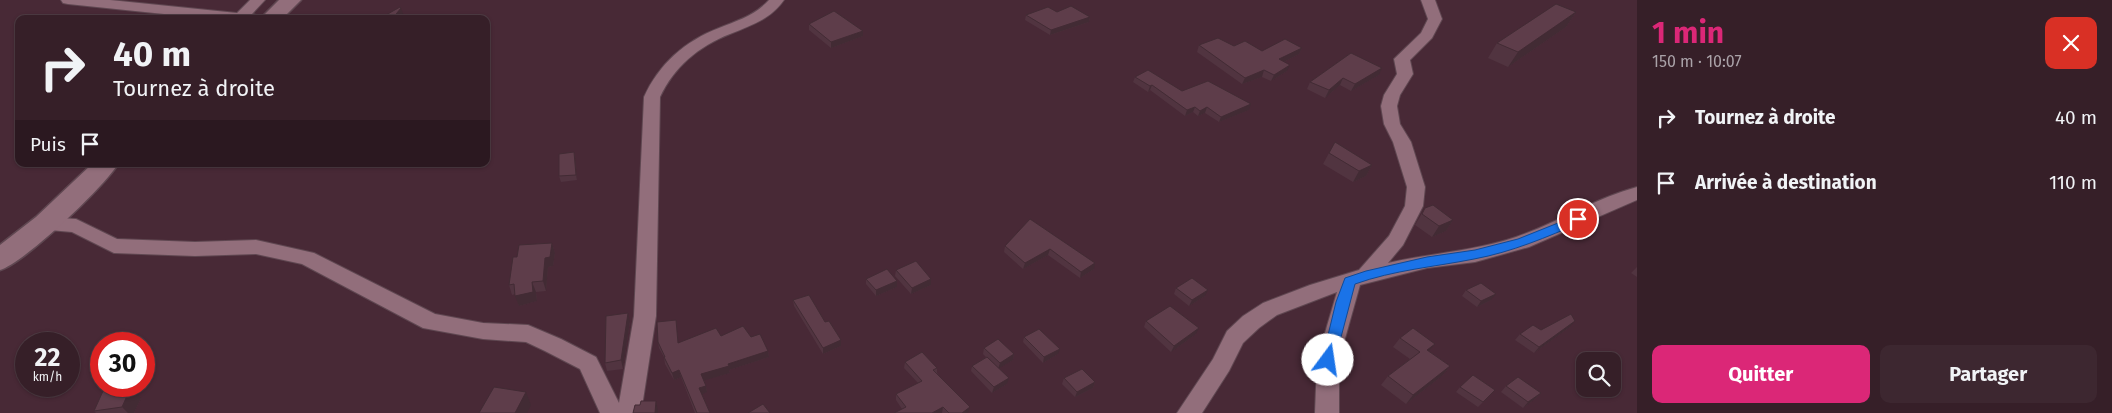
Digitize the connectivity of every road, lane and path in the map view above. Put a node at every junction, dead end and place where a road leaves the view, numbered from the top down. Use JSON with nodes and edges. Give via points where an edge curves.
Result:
{"nodes":[{"id":1,"x":69,"y":0,"type":"edge"},
{"id":2,"x":175,"y":0,"type":"edge"},
{"id":3,"x":258,"y":0,"type":"edge"},
{"id":4,"x":291,"y":0,"type":"edge"},
{"id":5,"x":777,"y":0,"type":"edge"},
{"id":6,"x":1428,"y":0,"type":"edge"},
{"id":7,"x":163,"y":9,"type":"junction"},
{"id":8,"x":231,"y":15,"type":"edge"},
{"id":9,"x":243,"y":15,"type":"edge"},
{"id":10,"x":274,"y":15,"type":"edge"},
{"id":11,"x":103,"y":167,"type":"edge"},
{"id":12,"x":1637,"y":193,"type":"edge"},
{"id":13,"x":44,"y":224,"type":"junction"},
{"id":14,"x":0,"y":260,"type":"edge"},
{"id":15,"x":1358,"y":278,"type":"junction"},
{"id":16,"x":612,"y":413,"type":"edge"},
{"id":17,"x":629,"y":413,"type":"edge"},
{"id":18,"x":1189,"y":413,"type":"edge"},
{"id":19,"x":1326,"y":413,"type":"edge"}],
"edges":[{"from":1,"to":7,"type":"street"},
{"from":2,"to":7,"type":"street"},
{"from":3,"to":9,"type":"street"},
{"from":4,"to":10,"type":"main road"},
{"from":5,"to":17,"type":"street","via":[[758,18],[721,32],[686,52],[658,80],[652,97],[645,316]]},
{"from":6,"to":15,"type":"street","via":[[1435,19],[1427,35],[1402,59],[1406,74],[1392,95],[1389,106],[1392,124],[1402,142],[1416,187],[1414,206],[1396,240]]},
{"from":7,"to":8,"type":"street"},
{"from":11,"to":13,"type":"main road"},
{"from":12,"to":15,"type":"street","via":[[1522,242],[1475,255],[1427,261]]},
{"from":13,"to":14,"type":"main road"},
{"from":13,"to":16,"type":"street","via":[[76,226],[114,246],[256,247],[307,258],[431,322],[483,331],[528,334],[553,345],[588,363]]},
{"from":15,"to":18,"type":"street","via":[[1270,309],[1251,322],[1235,337],[1221,365]]},
{"from":15,"to":19,"type":"street","via":[[1342,302],[1328,360]]}]}
